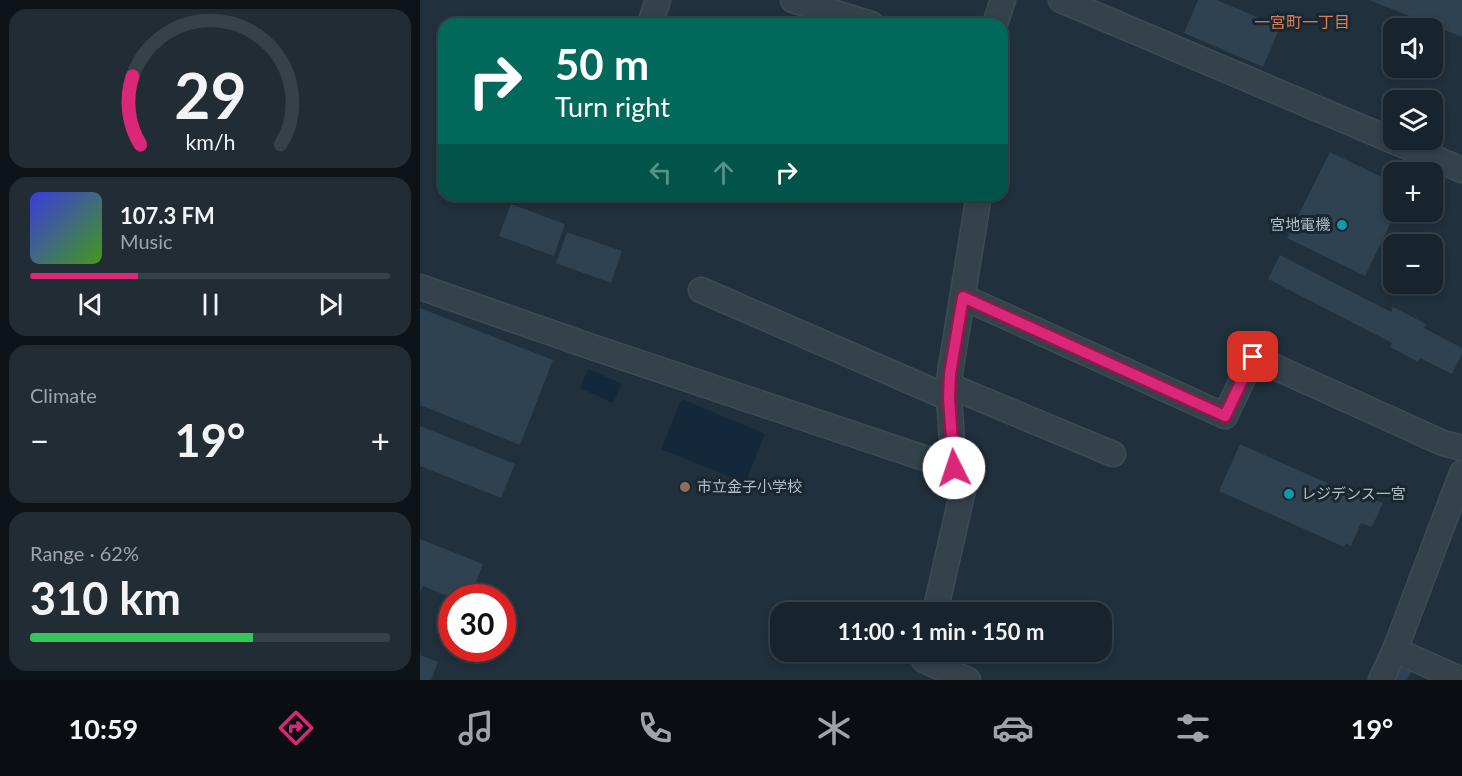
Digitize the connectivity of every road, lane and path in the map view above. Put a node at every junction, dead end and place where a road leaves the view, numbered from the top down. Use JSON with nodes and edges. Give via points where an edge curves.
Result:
{"nodes":[{"id":1,"x":658,"y":0,"type":"edge"},
{"id":2,"x":793,"y":0,"type":"edge"},
{"id":3,"x":1003,"y":0,"type":"edge"},
{"id":4,"x":1061,"y":0,"type":"edge"},
{"id":5,"x":652,"y":18,"type":"edge"},
{"id":6,"x":852,"y":18,"type":"edge"},
{"id":7,"x":997,"y":18,"type":"edge"},
{"id":8,"x":1462,"y":170,"type":"edge"},
{"id":9,"x":978,"y":201,"type":"edge"},
{"id":10,"x":420,"y":287,"type":"edge"},
{"id":11,"x":701,"y":290,"type":"dead end"},
{"id":12,"x":963,"y":297,"type":"junction"},
{"id":13,"x":950,"y":392,"type":"junction"},
{"id":14,"x":1462,"y":448,"type":"edge"},
{"id":15,"x":1113,"y":454,"type":"dead end"},
{"id":16,"x":954,"y":468,"type":"junction"},
{"id":17,"x":1462,"y":473,"type":"edge"},
{"id":18,"x":937,"y":602,"type":"edge"},
{"id":19,"x":1395,"y":650,"type":"junction"},
{"id":20,"x":923,"y":664,"type":"edge"},
{"id":21,"x":968,"y":680,"type":"edge"},
{"id":22,"x":1381,"y":680,"type":"edge"},
{"id":23,"x":1462,"y":680,"type":"edge"}],
"edges":[{"from":1,"to":5,"type":"street"},
{"from":2,"to":6,"type":"street"},
{"from":3,"to":7,"type":"street"},
{"from":4,"to":8,"type":"street"},
{"from":9,"to":12,"type":"street"},
{"from":10,"to":16,"type":"street"},
{"from":11,"to":13,"type":"street"},
{"from":12,"to":13,"type":"street"},
{"from":12,"to":14,"type":"street","via":[[1225,416],[1253,357],[1443,443]]},
{"from":13,"to":15,"type":"street"},
{"from":13,"to":16,"type":"street"},
{"from":16,"to":18,"type":"street","via":[[962,475],[964,486]]},
{"from":17,"to":19,"type":"street"},
{"from":19,"to":22,"type":"street"},
{"from":19,"to":23,"type":"street"},
{"from":20,"to":21,"type":"street"}]}
